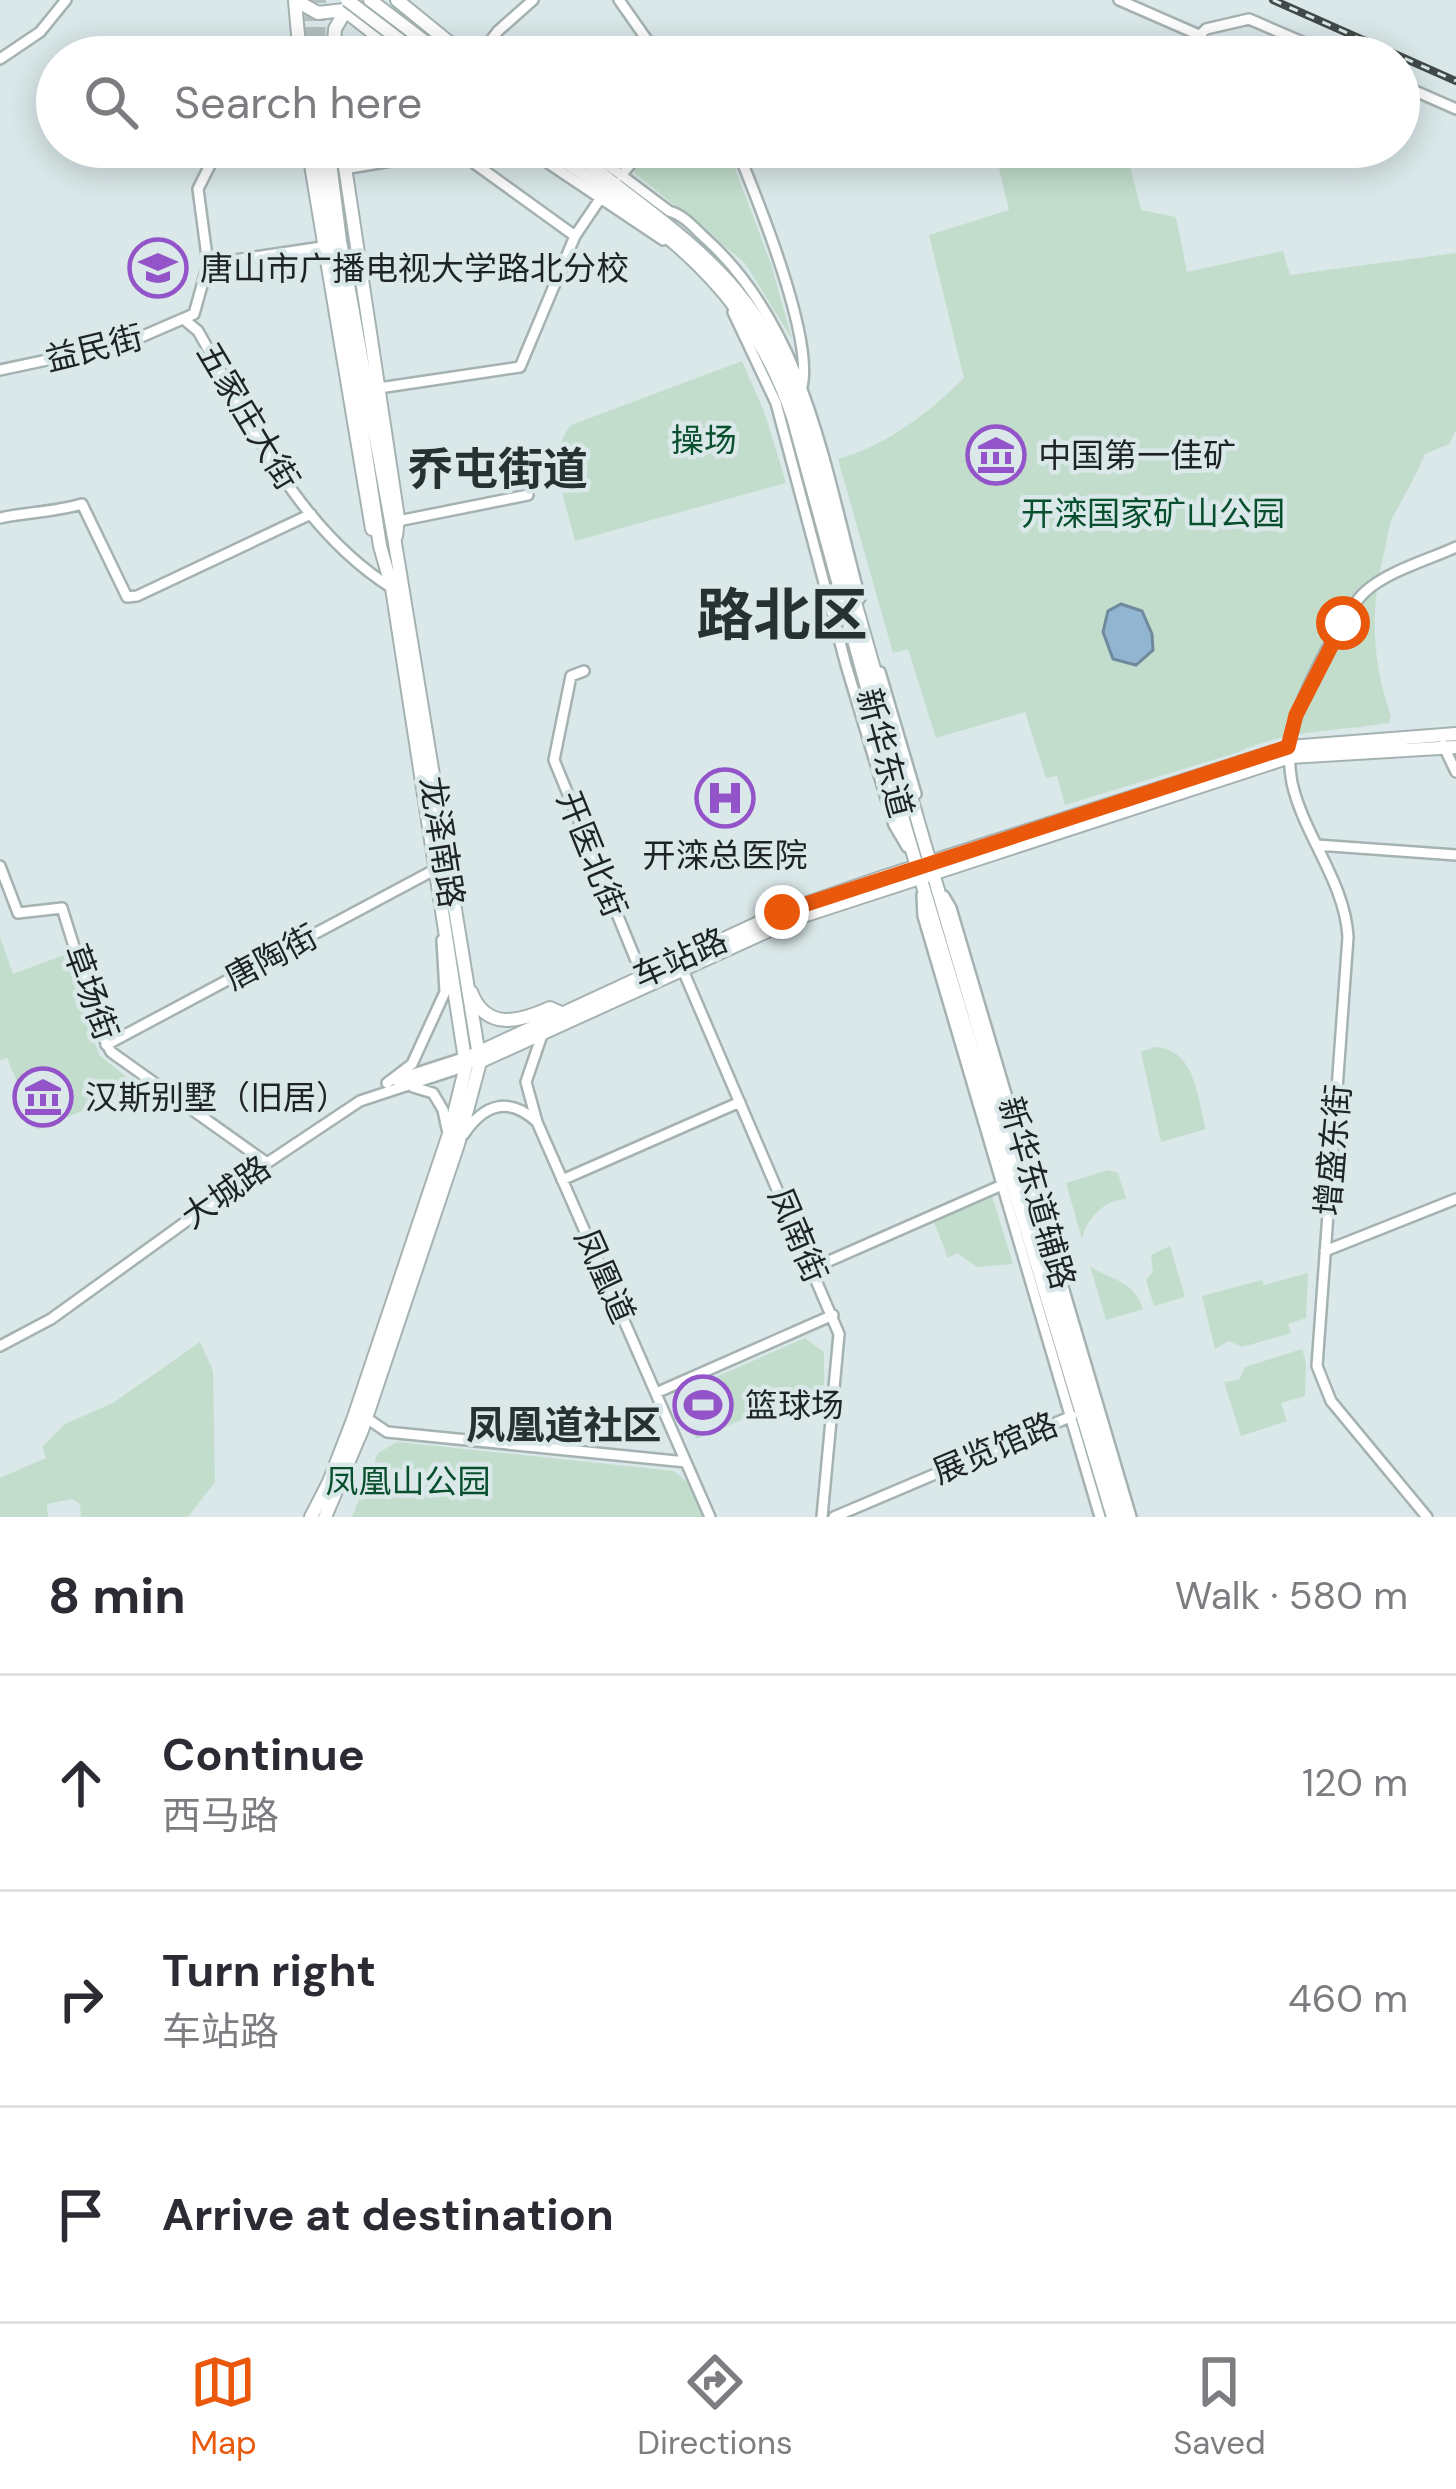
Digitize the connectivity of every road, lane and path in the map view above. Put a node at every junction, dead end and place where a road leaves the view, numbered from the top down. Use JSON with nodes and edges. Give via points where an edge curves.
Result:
{"nodes":[{"id":1,"x":66,"y":0,"type":"edge"},
{"id":2,"x":295,"y":0,"type":"edge"},
{"id":3,"x":370,"y":0,"type":"edge"},
{"id":4,"x":397,"y":0,"type":"edge"},
{"id":5,"x":533,"y":0,"type":"edge"},
{"id":6,"x":619,"y":0,"type":"edge"},
{"id":7,"x":1119,"y":0,"type":"edge"},
{"id":8,"x":349,"y":4,"type":"edge"},
{"id":9,"x":1199,"y":35,"type":"joint"},
{"id":10,"x":298,"y":36,"type":"edge"},
{"id":11,"x":334,"y":36,"type":"edge"},
{"id":12,"x":382,"y":36,"type":"edge"},
{"id":13,"x":393,"y":36,"type":"edge"},
{"id":14,"x":417,"y":36,"type":"edge"},
{"id":15,"x":441,"y":36,"type":"edge"},
{"id":16,"x":494,"y":36,"type":"edge"},
{"id":17,"x":644,"y":36,"type":"edge"},
{"id":18,"x":1288,"y":36,"type":"edge"},
{"id":19,"x":0,"y":59,"type":"edge"},
{"id":20,"x":1420,"y":93,"type":"edge"},
{"id":21,"x":1456,"y":109,"type":"edge"},
{"id":22,"x":209,"y":168,"type":"edge"},
{"id":23,"x":311,"y":168,"type":"edge"},
{"id":24,"x":326,"y":168,"type":"edge"},
{"id":25,"x":327,"y":168,"type":"edge"},
{"id":26,"x":355,"y":168,"type":"edge"},
{"id":27,"x":481,"y":168,"type":"edge"},
{"id":28,"x":557,"y":168,"type":"edge"},
{"id":29,"x":582,"y":168,"type":"edge"},
{"id":30,"x":587,"y":168,"type":"edge"},
{"id":31,"x":589,"y":168,"type":"edge"},
{"id":32,"x":610,"y":168,"type":"edge"},
{"id":33,"x":627,"y":168,"type":"edge"},
{"id":34,"x":743,"y":168,"type":"edge"},
{"id":35,"x":344,"y":170,"type":"joint"},
{"id":36,"x":590,"y":171,"type":"junction"},
{"id":37,"x":621,"y":176,"type":"junction"},
{"id":38,"x":603,"y":194,"type":"junction"},
{"id":39,"x":575,"y":236,"type":"junction"},
{"id":40,"x":322,"y":247,"type":"junction"},
{"id":41,"x":208,"y":264,"type":"junction"},
{"id":42,"x":186,"y":321,"type":"junction"},
{"id":43,"x":0,"y":370,"type":"edge"},
{"id":44,"x":379,"y":388,"type":"junction"},
{"id":45,"x":799,"y":392,"type":"junction"},
{"id":46,"x":528,"y":495,"type":"dead end"},
{"id":47,"x":311,"y":514,"type":"junction"},
{"id":48,"x":0,"y":518,"type":"edge"},
{"id":49,"x":398,"y":521,"type":"junction"},
{"id":50,"x":395,"y":543,"type":"junction"},
{"id":51,"x":380,"y":546,"type":"junction"},
{"id":52,"x":1456,"y":547,"type":"edge"},
{"id":53,"x":392,"y":588,"type":"junction"},
{"id":54,"x":584,"y":670,"type":"dead end"},
{"id":55,"x":1449,"y":741,"type":"edge"},
{"id":56,"x":1289,"y":752,"type":"junction"},
{"id":57,"x":1456,"y":772,"type":"edge"},
{"id":58,"x":1317,"y":844,"type":"junction"},
{"id":59,"x":1456,"y":855,"type":"edge"},
{"id":60,"x":0,"y":866,"type":"edge"},
{"id":61,"x":436,"y":869,"type":"junction"},
{"id":62,"x":925,"y":870,"type":"junction"},
{"id":63,"x":444,"y":922,"type":"junction"},
{"id":64,"x":682,"y":968,"type":"junction"},
{"id":65,"x":642,"y":975,"type":"junction"},
{"id":66,"x":463,"y":977,"type":"junction"},
{"id":67,"x":561,"y":1012,"type":"junction"},
{"id":68,"x":543,"y":1032,"type":"junction"},
{"id":69,"x":106,"y":1045,"type":"junction"},
{"id":70,"x":473,"y":1059,"type":"junction"},
{"id":71,"x":383,"y":1090,"type":"junction"},
{"id":72,"x":740,"y":1102,"type":"junction"},
{"id":73,"x":537,"y":1121,"type":"junction"},
{"id":74,"x":453,"y":1139,"type":"junction"},
{"id":75,"x":267,"y":1162,"type":"junction"},
{"id":76,"x":562,"y":1180,"type":"junction"},
{"id":77,"x":1001,"y":1185,"type":"junction"},
{"id":78,"x":1456,"y":1199,"type":"edge"},
{"id":79,"x":1324,"y":1251,"type":"junction"},
{"id":80,"x":813,"y":1268,"type":"junction"},
{"id":81,"x":833,"y":1315,"type":"junction"},
{"id":82,"x":0,"y":1346,"type":"edge"},
{"id":83,"x":656,"y":1393,"type":"junction"},
{"id":84,"x":1086,"y":1412,"type":"junction"},
{"id":85,"x":361,"y":1413,"type":"junction"},
{"id":86,"x":686,"y":1462,"type":"junction"},
{"id":87,"x":311,"y":1517,"type":"edge"},
{"id":88,"x":325,"y":1517,"type":"edge"},
{"id":89,"x":710,"y":1517,"type":"edge"},
{"id":90,"x":822,"y":1517,"type":"edge"},
{"id":91,"x":834,"y":1517,"type":"edge"},
{"id":92,"x":1100,"y":1517,"type":"edge"},
{"id":93,"x":1113,"y":1517,"type":"edge"},
{"id":94,"x":1127,"y":1517,"type":"edge"},
{"id":95,"x":1427,"y":1517,"type":"edge"}],
"edges":[{"from":1,"to":19,"type":"street","via":[[40,32]]},
{"from":2,"to":8,"type":"main road","via":[[318,13]]},
{"from":2,"to":10,"type":"main road"},
{"from":3,"to":14,"type":"main road"},
{"from":4,"to":15,"type":"main road"},
{"from":5,"to":16,"type":"street"},
{"from":6,"to":17,"type":"street"},
{"from":7,"to":9,"type":"street"},
{"from":8,"to":11,"type":"main road"},
{"from":8,"to":12,"type":"main road"},
{"from":8,"to":13,"type":"main road","bridge":true},
{"from":9,"to":18,"type":"street","via":[[1249,19]]},
{"from":20,"to":21,"type":"street"},
{"from":22,"to":41,"type":"street","name":"五家庄大街","via":[[199,189]]},
{"from":23,"to":40,"type":"main road"},
{"from":24,"to":51,"type":"main road","name":"龙泽南路"},
{"from":25,"to":50,"type":"main road","name":"龙泽南路"},
{"from":26,"to":35,"type":"street"},
{"from":27,"to":39,"type":"street"},
{"from":28,"to":38,"type":"street","via":[[586,192]]},
{"from":29,"to":36,"type":"main road","name":"新华东道"},
{"from":30,"to":36,"type":"main road","name":"新华东道"},
{"from":31,"to":36,"type":"main road"},
{"from":32,"to":37,"type":"street"},
{"from":33,"to":37,"type":"street"},
{"from":34,"to":45,"type":"street","via":[[788,293],[806,370]]},
{"from":35,"to":44,"type":"main road"},
{"from":36,"to":38,"type":"main road","name":"新华东道"},
{"from":36,"to":45,"type":"main road","name":"新华东道","via":[[717,267]]},
{"from":37,"to":45,"type":"street","via":[[718,250],[769,318]]},
{"from":38,"to":39,"type":"street"},
{"from":38,"to":62,"type":"main road","name":"新华东道","via":[[716,280],[778,378]]},
{"from":39,"to":44,"type":"street","via":[[520,367]]},
{"from":40,"to":41,"type":"street"},
{"from":40,"to":51,"type":"main road","via":[[369,524]]},
{"from":41,"to":42,"type":"street","name":"五家庄大街"},
{"from":42,"to":43,"type":"street","name":"益民街","via":[[127,343]]},
{"from":42,"to":47,"type":"street","name":"五家庄大街"},
{"from":44,"to":49,"type":"main road"},
{"from":45,"to":62,"type":"main road","name":"新华东道"},
{"from":46,"to":49,"type":"street"},
{"from":47,"to":48,"type":"street","via":[[127,597],[82,504]]},
{"from":47,"to":53,"type":"street","name":"五家庄大街"},
{"from":49,"to":50,"type":"main road"},
{"from":50,"to":66,"type":"main road","name":"龙泽南路"},
{"from":51,"to":53,"type":"main road","name":"龙泽南路"},
{"from":52,"to":56,"type":"street","via":[[1369,588],[1354,605],[1296,715]]},
{"from":53,"to":61,"type":"main road","name":"龙泽南路"},
{"from":54,"to":65,"type":"street","name":"开医北街","via":[[571,676],[554,760]]},
{"from":55,"to":56,"type":"main road","name":"车站路"},
{"from":55,"to":57,"type":"street"},
{"from":56,"to":58,"type":"street","name":"增盛东街","via":[[1292,784]]},
{"from":56,"to":62,"type":"main road","name":"车站路"},
{"from":58,"to":59,"type":"street"},
{"from":58,"to":79,"type":"street","name":"增盛东街","via":[[1348,937]]},
{"from":60,"to":69,"type":"street","name":"草场街","via":[[19,913],[62,908]]},
{"from":61,"to":63,"type":"main road","name":"龙泽南路"},
{"from":61,"to":69,"type":"street","name":"唐陶街"},
{"from":62,"to":64,"type":"main road","name":"车站路"},
{"from":62,"to":65,"type":"main road","name":"车站路","via":[[782,912]]},
{"from":62,"to":77,"type":"street","name":"新华东道辅路","via":[[923,916]]},
{"from":62,"to":84,"type":"main road","name":"新华东道"},
{"from":63,"to":70,"type":"main road","name":"龙泽南路"},
{"from":63,"to":71,"type":"street","via":[[446,992],[412,1064]]},
{"from":64,"to":68,"type":"main road","name":"车站路"},
{"from":64,"to":72,"type":"street","name":"凤南街"},
{"from":65,"to":67,"type":"main road","name":"车站路"},
{"from":66,"to":67,"type":"main road","via":[[480,1010],[498,1019]]},
{"from":66,"to":70,"type":"main road","name":"龙泽南路"},
{"from":67,"to":70,"type":"main road","name":"车站路"},
{"from":68,"to":70,"type":"main road","name":"车站路"},
{"from":68,"to":73,"type":"street","name":"凤凰道","via":[[526,1082]]},
{"from":69,"to":75,"type":"street","name":"草场街"},
{"from":70,"to":71,"type":"street"},
{"from":70,"to":74,"type":"main road","name":"龙泽南路"},
{"from":71,"to":74,"type":"street","via":[[433,1093]]},
{"from":71,"to":75,"type":"street","name":"大城路"},
{"from":72,"to":76,"type":"street"},
{"from":72,"to":80,"type":"street","name":"凤南街"},
{"from":73,"to":74,"type":"street","via":[[518,1106],[487,1108]]},
{"from":73,"to":76,"type":"street","name":"凤凰道"},
{"from":74,"to":85,"type":"main road","name":"龙泽南路"},
{"from":75,"to":82,"type":"street","name":"大城路"},
{"from":76,"to":83,"type":"street","name":"凤凰道"},
{"from":77,"to":80,"type":"street"},
{"from":77,"to":84,"type":"street","name":"新华东道辅路"},
{"from":78,"to":79,"type":"street"},
{"from":79,"to":95,"type":"street","name":"增盛东街","via":[[1317,1366],[1323,1387]]},
{"from":80,"to":81,"type":"street","name":"凤南街"},
{"from":81,"to":83,"type":"street"},
{"from":81,"to":90,"type":"street","name":"凤南街","via":[[839,1334]]},
{"from":83,"to":86,"type":"street","name":"凤凰道"},
{"from":84,"to":91,"type":"street","name":"展览馆路"},
{"from":84,"to":92,"type":"street","name":"新华东道辅路"},
{"from":84,"to":93,"type":"main road","name":"新华东道"},
{"from":84,"to":94,"type":"main road","name":"新华东道"},
{"from":85,"to":86,"type":"street","via":[[387,1432]]},
{"from":85,"to":87,"type":"main road","name":"龙泽南路"},
{"from":85,"to":88,"type":"main road","name":"龙泽南路"},
{"from":86,"to":89,"type":"street","name":"凤凰道"}]}
